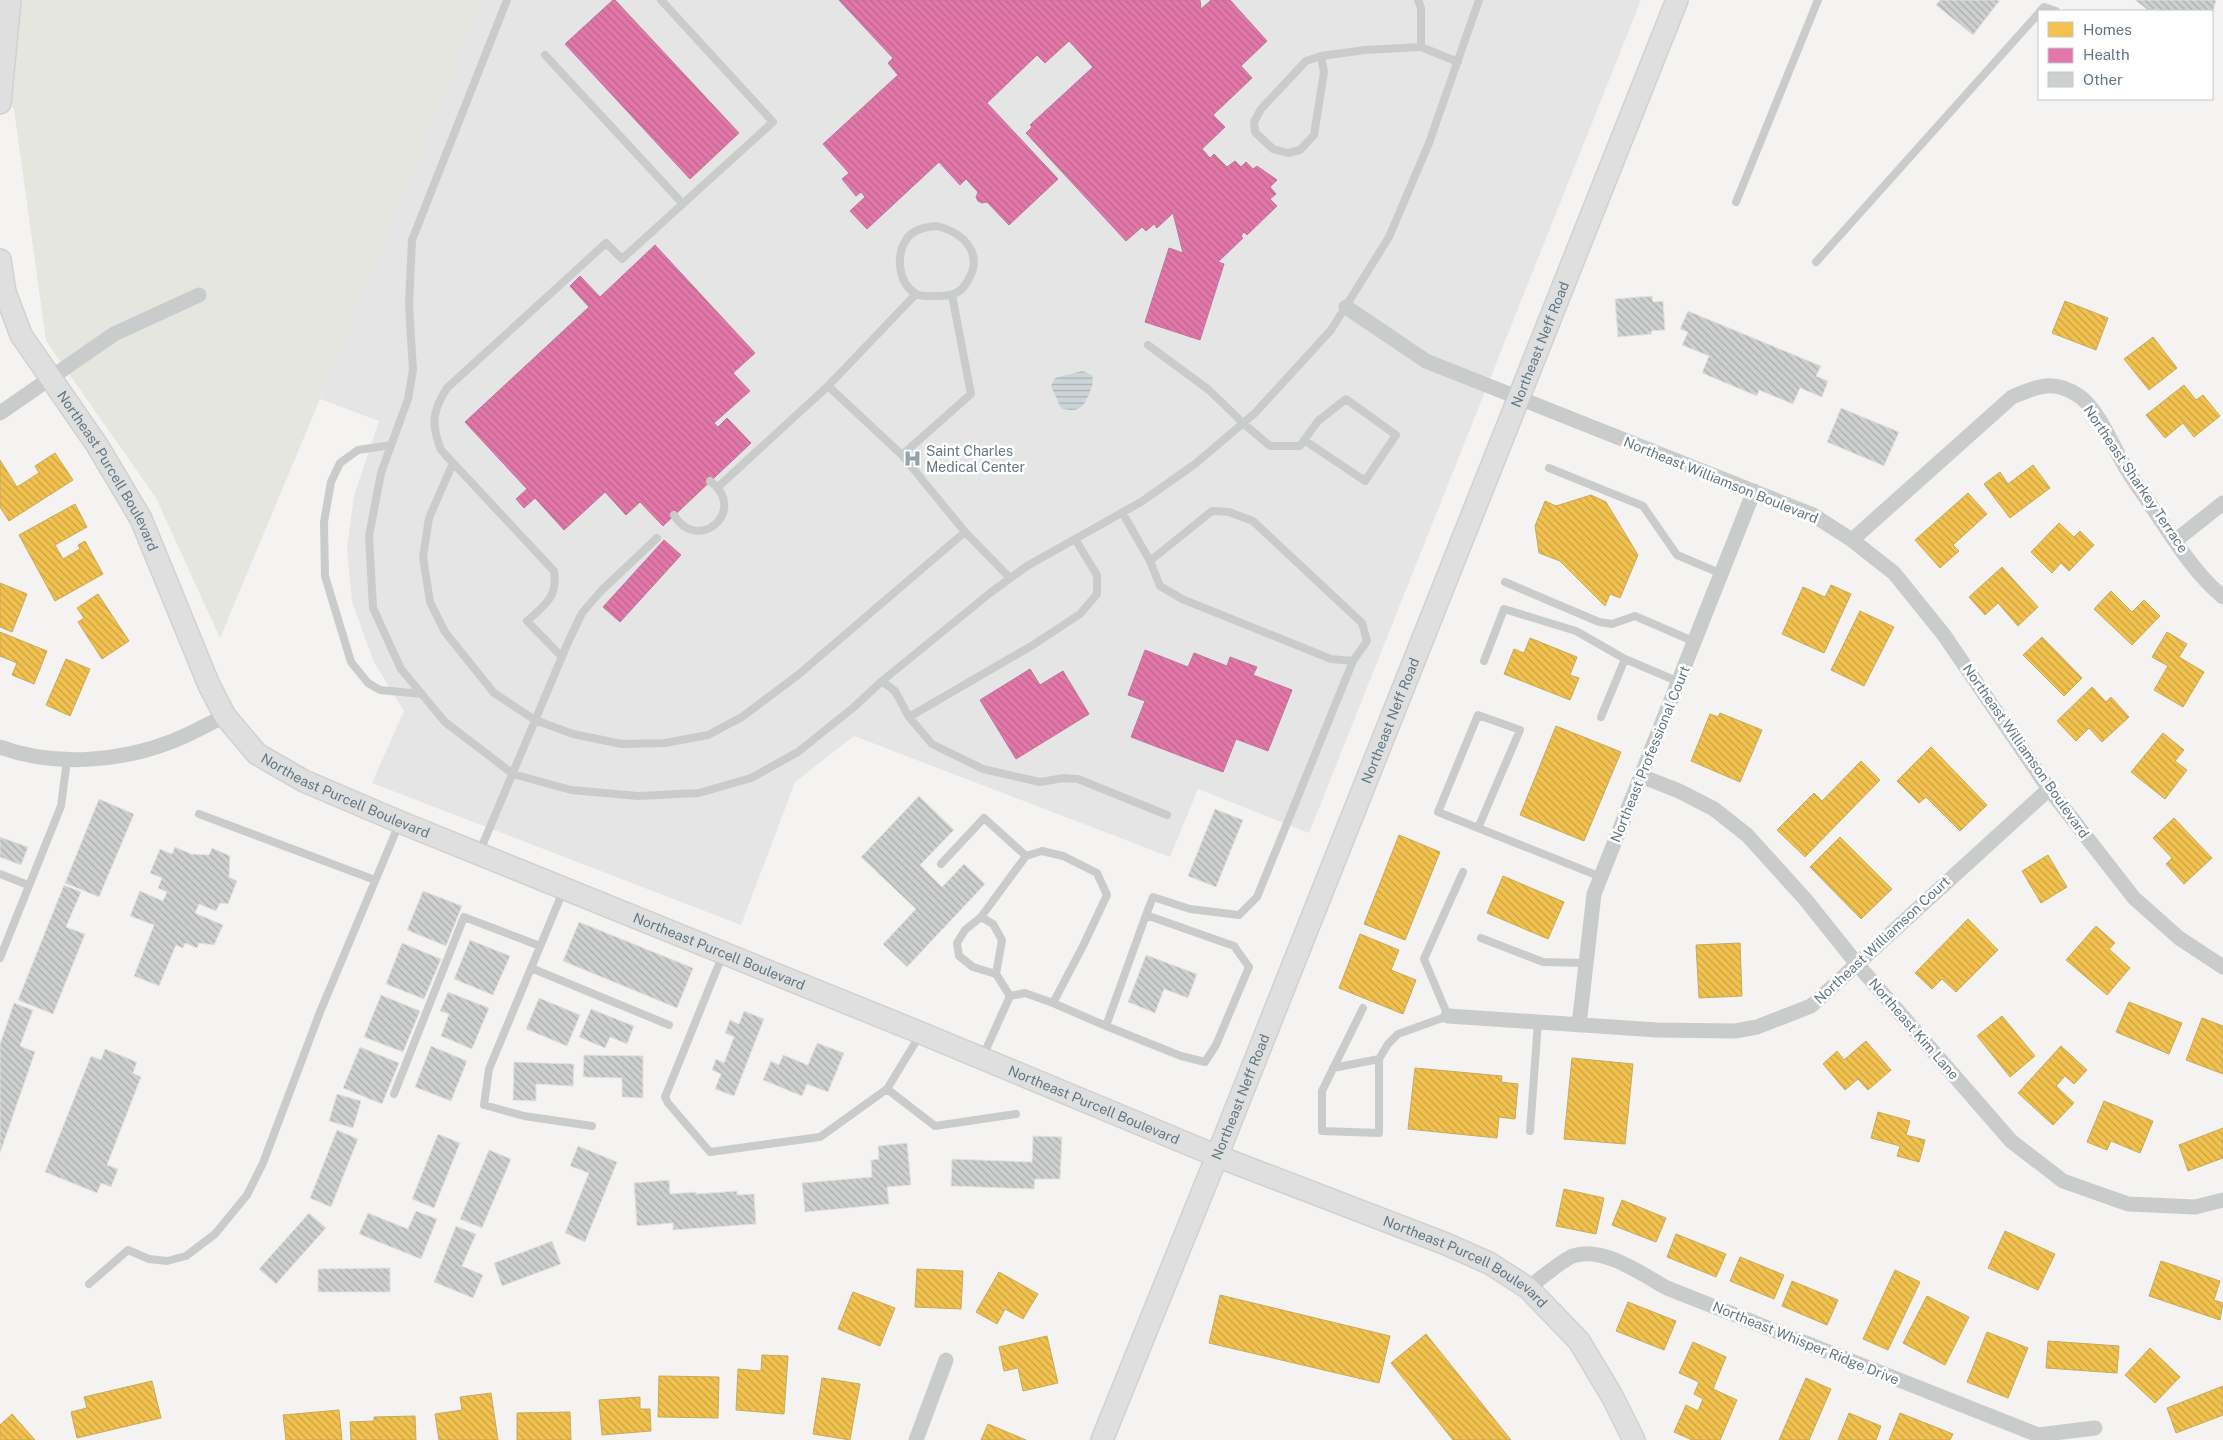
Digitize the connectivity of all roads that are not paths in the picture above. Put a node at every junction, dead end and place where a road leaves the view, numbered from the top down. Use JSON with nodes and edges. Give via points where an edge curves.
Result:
{"nodes":[{"id":1,"x":10,"y":0,"type":"edge"},
{"id":2,"x":507,"y":0,"type":"edge"},
{"id":3,"x":661,"y":0,"type":"edge"},
{"id":4,"x":1418,"y":0,"type":"edge"},
{"id":5,"x":1480,"y":0,"type":"edge"},
{"id":6,"x":1677,"y":0,"type":"edge"},
{"id":7,"x":1818,"y":0,"type":"edge"},
{"id":8,"x":2042,"y":10,"type":"edge"},
{"id":9,"x":2053,"y":10,"type":"edge"},
{"id":10,"x":2038,"y":14,"type":"edge"},
{"id":11,"x":1422,"y":47,"type":"junction"},
{"id":12,"x":544,"y":55,"type":"dead end"},
{"id":13,"x":1322,"y":56,"type":"junction"},
{"id":14,"x":1458,"y":62,"type":"junction"},
{"id":15,"x":0,"y":103,"type":"edge"},
{"id":16,"x":1736,"y":202,"type":"dead end"},
{"id":17,"x":683,"y":204,"type":"junction"},
{"id":18,"x":0,"y":260,"type":"edge"},
{"id":19,"x":1816,"y":262,"type":"dead end"},
{"id":20,"x":916,"y":294,"type":"junction"},
{"id":21,"x":952,"y":294,"type":"junction"},
{"id":22,"x":199,"y":296,"type":"dead end"},
{"id":23,"x":1346,"y":306,"type":"junction"},
{"id":24,"x":1148,"y":345,"type":"dead end"},
{"id":25,"x":51,"y":378,"type":"junction"},
{"id":26,"x":828,"y":386,"type":"junction"},
{"id":27,"x":1519,"y":399,"type":"junction"},
{"id":28,"x":0,"y":413,"type":"edge"},
{"id":29,"x":1243,"y":423,"type":"junction"},
{"id":30,"x":1304,"y":440,"type":"junction"},
{"id":31,"x":391,"y":445,"type":"junction"},
{"id":32,"x":902,"y":455,"type":"junction"},
{"id":33,"x":453,"y":463,"type":"junction"},
{"id":34,"x":1549,"y":468,"type":"dead end"},
{"id":35,"x":710,"y":481,"type":"dead end"},
{"id":36,"x":718,"y":487,"type":"junction"},
{"id":37,"x":1754,"y":491,"type":"junction"},
{"id":38,"x":2223,"y":502,"type":"edge"},
{"id":39,"x":1122,"y":512,"type":"junction"},
{"id":40,"x":674,"y":515,"type":"dead end"},
{"id":41,"x":965,"y":532,"type":"junction"},
{"id":42,"x":657,"y":538,"type":"dead end"},
{"id":43,"x":1075,"y":539,"type":"junction"},
{"id":44,"x":1852,"y":540,"type":"junction"},
{"id":45,"x":2175,"y":541,"type":"junction"},
{"id":46,"x":1150,"y":561,"type":"junction"},
{"id":47,"x":1722,"y":574,"type":"junction"},
{"id":48,"x":1010,"y":578,"type":"junction"},
{"id":49,"x":1505,"y":582,"type":"dead end"},
{"id":50,"x":2223,"y":597,"type":"edge"},
{"id":51,"x":1695,"y":642,"type":"junction"},
{"id":52,"x":562,"y":657,"type":"junction"},
{"id":53,"x":1625,"y":659,"type":"junction"},
{"id":54,"x":1353,"y":661,"type":"junction"},
{"id":55,"x":1484,"y":661,"type":"dead end"},
{"id":56,"x":882,"y":681,"type":"junction"},
{"id":57,"x":1679,"y":682,"type":"junction"},
{"id":58,"x":422,"y":694,"type":"junction"},
{"id":59,"x":225,"y":716,"type":"junction"},
{"id":60,"x":909,"y":717,"type":"junction"},
{"id":61,"x":1601,"y":717,"type":"dead end"},
{"id":62,"x":535,"y":720,"type":"junction"},
{"id":63,"x":0,"y":747,"type":"edge"},
{"id":64,"x":67,"y":760,"type":"junction"},
{"id":65,"x":513,"y":774,"type":"junction"},
{"id":66,"x":1641,"y":776,"type":"junction"},
{"id":67,"x":2049,"y":789,"type":"junction"},
{"id":68,"x":199,"y":814,"type":"dead end"},
{"id":69,"x":1167,"y":815,"type":"dead end"},
{"id":70,"x":400,"y":822,"type":"junction"},
{"id":71,"x":1478,"y":828,"type":"junction"},
{"id":72,"x":479,"y":853,"type":"junction"},
{"id":73,"x":1026,"y":856,"type":"junction"},
{"id":74,"x":941,"y":864,"type":"dead end"},
{"id":75,"x":1463,"y":872,"type":"dead end"},
{"id":76,"x":0,"y":874,"type":"edge"},
{"id":77,"x":1601,"y":877,"type":"junction"},
{"id":78,"x":375,"y":880,"type":"junction"},
{"id":79,"x":28,"y":885,"type":"junction"},
{"id":80,"x":564,"y":889,"type":"junction"},
{"id":81,"x":1146,"y":915,"type":"junction"},
{"id":82,"x":981,"y":917,"type":"junction"},
{"id":83,"x":1481,"y":938,"type":"dead end"},
{"id":84,"x":540,"y":946,"type":"junction"},
{"id":85,"x":723,"y":954,"type":"junction"},
{"id":86,"x":0,"y":958,"type":"edge"},
{"id":87,"x":1586,"y":963,"type":"junction"},
{"id":88,"x":1857,"y":964,"type":"junction"},
{"id":89,"x":2223,"y":967,"type":"edge"},
{"id":90,"x":530,"y":968,"type":"junction"},
{"id":91,"x":996,"y":974,"type":"junction"},
{"id":92,"x":1010,"y":996,"type":"junction"},
{"id":93,"x":1053,"y":1003,"type":"junction"},
{"id":94,"x":1363,"y":1008,"type":"dead end"},
{"id":95,"x":1448,"y":1016,"type":"junction"},
{"id":96,"x":1538,"y":1022,"type":"junction"},
{"id":97,"x":668,"y":1025,"type":"dead end"},
{"id":98,"x":1579,"y":1025,"type":"junction"},
{"id":99,"x":1106,"y":1026,"type":"junction"},
{"id":100,"x":921,"y":1033,"type":"junction"},
{"id":101,"x":982,"y":1058,"type":"junction"},
{"id":102,"x":1379,"y":1059,"type":"junction"},
{"id":103,"x":1334,"y":1068,"type":"junction"},
{"id":104,"x":887,"y":1089,"type":"junction"},
{"id":105,"x":394,"y":1094,"type":"dead end"},
{"id":106,"x":1016,"y":1114,"type":"dead end"},
{"id":107,"x":592,"y":1126,"type":"dead end"},
{"id":108,"x":1530,"y":1131,"type":"dead end"},
{"id":109,"x":1217,"y":1156,"type":"junction"},
{"id":110,"x":2223,"y":1200,"type":"edge"},
{"id":111,"x":89,"y":1284,"type":"dead end"},
{"id":112,"x":1528,"y":1288,"type":"junction"},
{"id":113,"x":946,"y":1360,"type":"dead end"},
{"id":114,"x":2095,"y":1428,"type":"dead end"},
{"id":115,"x":916,"y":1440,"type":"edge"},
{"id":116,"x":1102,"y":1440,"type":"edge"},
{"id":117,"x":1634,"y":1440,"type":"edge"}],
"edges":[{"from":1,"to":15,"type":"street"},
{"from":2,"to":31,"type":"lane","via":[[412,240],[409,304],[413,370],[408,399]]},
{"from":3,"to":17,"type":"lane","via":[[773,122]]},
{"from":4,"to":11,"type":"lane"},
{"from":5,"to":14,"type":"lane"},
{"from":6,"to":27,"type":"street","name":"Northeast Neff Road"},
{"from":7,"to":16,"type":"lane"},
{"from":8,"to":9,"type":"lane","via":[[2044,7]]},
{"from":10,"to":19,"type":"lane"},
{"from":11,"to":13,"type":"lane"},
{"from":11,"to":14,"type":"lane"},
{"from":12,"to":17,"type":"lane"},
{"from":13,"to":13,"type":"lane","via":[[1306,60],[1260,109],[1254,122],[1255,132],[1274,149],[1288,153],[1300,150],[1314,135],[1324,72]]},
{"from":14,"to":23,"type":"lane","via":[[1429,143],[1388,237]]},
{"from":17,"to":33,"type":"lane","via":[[622,259],[606,243],[447,388],[438,402],[434,435],[441,450]]},
{"from":18,"to":25,"type":"street","name":"Northeast Purcell Boulevard","via":[[5,292],[21,335]]},
{"from":20,"to":21,"type":"lane"},
{"from":20,"to":21,"type":"lane","via":[[904,281],[899,266],[902,247],[910,236],[923,228],[937,226],[954,231],[966,241],[973,254],[970,277],[962,290]]},
{"from":20,"to":26,"type":"lane"},
{"from":21,"to":32,"type":"lane","via":[[971,394]]},
{"from":22,"to":25,"type":"street","via":[[114,334]]},
{"from":23,"to":27,"type":"street","name":"Northeast Williamson Boulevard","via":[[1426,361]]},
{"from":23,"to":29,"type":"lane","via":[[1331,330],[1256,413]]},
{"from":24,"to":29,"type":"lane","via":[[1209,390]]},
{"from":25,"to":28,"type":"street"},
{"from":25,"to":59,"type":"street","name":"Northeast Purcell Boulevard","via":[[97,444],[141,519]]},
{"from":26,"to":32,"type":"lane"},
{"from":26,"to":36,"type":"lane"},
{"from":27,"to":37,"type":"street","name":"Northeast Williamson Boulevard"},
{"from":27,"to":109,"type":"street","name":"Northeast Neff Road"},
{"from":29,"to":30,"type":"lane","via":[[1270,446],[1300,446]]},
{"from":29,"to":39,"type":"lane","via":[[1195,464]]},
{"from":30,"to":30,"type":"lane","via":[[1318,421],[1346,400],[1396,435],[1365,482]]},
{"from":31,"to":58,"type":"lane","via":[[381,473],[368,536],[373,608],[402,669]]},
{"from":31,"to":58,"type":"lane","via":[[358,450],[340,463],[331,482],[324,522],[325,576],[351,662],[368,683],[380,690]]},
{"from":32,"to":41,"type":"lane"},
{"from":33,"to":52,"type":"lane","via":[[554,571],[556,585],[549,600],[527,621]]},
{"from":33,"to":62,"type":"lane","via":[[430,518],[423,557],[430,602],[444,632],[494,693]]},
{"from":34,"to":47,"type":"lane","via":[[1643,506],[1677,556]]},
{"from":35,"to":36,"type":"lane"},
{"from":36,"to":40,"type":"lane","via":[[725,506],[716,525],[696,532],[678,523]]},
{"from":37,"to":44,"type":"street","name":"Northeast Williamson Boulevard","via":[[1812,515]]},
{"from":37,"to":47,"type":"street","name":"Northeast Professional Court"},
{"from":38,"to":45,"type":"street"},
{"from":39,"to":43,"type":"lane"},
{"from":39,"to":46,"type":"lane"},
{"from":41,"to":48,"type":"lane"},
{"from":41,"to":62,"type":"lane","via":[[798,675],[742,717],[708,735],[665,743],[622,744],[573,734]]},
{"from":42,"to":52,"type":"lane","via":[[601,591],[582,614]]},
{"from":43,"to":48,"type":"lane"},
{"from":43,"to":60,"type":"lane","via":[[1097,575],[1098,594],[1080,614]]},
{"from":44,"to":45,"type":"street","name":"Northeast Sharkey Terrace","via":[[2012,397],[2035,387],[2054,385],[2080,396],[2102,424],[2124,464]]},
{"from":44,"to":67,"type":"street","name":"Northeast Williamson Boulevard","via":[[1894,573],[1944,635]]},
{"from":45,"to":50,"type":"street","name":"Northeast Sharkey Terrace"},
{"from":46,"to":54,"type":"lane","via":[[1160,586],[1182,599],[1331,658]]},
{"from":46,"to":54,"type":"lane","via":[[1212,511],[1229,512],[1253,521],[1362,623],[1366,641]]},
{"from":47,"to":51,"type":"street","name":"Northeast Professional Court"},
{"from":48,"to":56,"type":"lane"},
{"from":49,"to":51,"type":"lane","via":[[1599,622],[1612,624],[1635,616]]},
{"from":51,"to":57,"type":"street","name":"Northeast Professional Court"},
{"from":52,"to":62,"type":"lane"},
{"from":53,"to":55,"type":"lane","via":[[1576,632],[1504,610]]},
{"from":53,"to":57,"type":"lane"},
{"from":53,"to":61,"type":"lane"},
{"from":54,"to":81,"type":"lane","via":[[1257,896],[1239,915],[1190,909],[1153,897]]},
{"from":56,"to":60,"type":"lane","via":[[895,691]]},
{"from":56,"to":65,"type":"lane","via":[[798,752],[751,778],[699,793],[638,796],[571,790]]},
{"from":57,"to":66,"type":"street","name":"Northeast Professional Court"},
{"from":58,"to":65,"type":"lane","via":[[445,722]]},
{"from":59,"to":64,"type":"street","via":[[172,741],[119,756]]},
{"from":59,"to":70,"type":"street","name":"Northeast Purcell Boulevard","via":[[258,754],[304,781]]},
{"from":60,"to":69,"type":"lane","via":[[932,744],[983,768],[1040,782],[1078,779]]},
{"from":62,"to":65,"type":"lane"},
{"from":63,"to":64,"type":"street","via":[[16,753]]},
{"from":64,"to":79,"type":"lane","via":[[61,806]]},
{"from":65,"to":72,"type":"lane"},
{"from":66,"to":77,"type":"street","name":"Northeast Professional Court"},
{"from":66,"to":88,"type":"street","name":"Northeast Kim Lane","via":[[1714,809],[1746,835],[1805,899]]},
{"from":67,"to":88,"type":"street","name":"Northeast Williamson Court"},
{"from":67,"to":89,"type":"street","name":"Northeast Williamson Boulevard","via":[[2134,898],[2179,938]]},
{"from":68,"to":78,"type":"lane"},
{"from":70,"to":72,"type":"street","name":"Northeast Purcell Boulevard"},
{"from":70,"to":78,"type":"lane"},
{"from":71,"to":71,"type":"lane","via":[[1438,812],[1478,715],[1520,730]]},
{"from":71,"to":77,"type":"lane"},
{"from":72,"to":80,"type":"street","name":"Northeast Purcell Boulevard"},
{"from":73,"to":74,"type":"lane","via":[[984,818]]},
{"from":73,"to":82,"type":"lane"},
{"from":73,"to":93,"type":"lane","via":[[1042,851],[1063,856],[1097,873],[1107,895]]},
{"from":75,"to":95,"type":"lane","via":[[1424,959]]},
{"from":76,"to":79,"type":"lane"},
{"from":77,"to":87,"type":"street","name":"Northeast Professional Court","via":[[1594,894]]},
{"from":78,"to":111,"type":"lane","via":[[320,1012],[263,1163],[247,1195],[215,1234],[186,1256],[167,1261],[149,1259],[128,1250]]},
{"from":79,"to":86,"type":"lane"},
{"from":80,"to":84,"type":"lane"},
{"from":80,"to":85,"type":"street","name":"Northeast Purcell Boulevard"},
{"from":81,"to":99,"type":"lane"},
{"from":81,"to":99,"type":"lane","via":[[1234,946],[1249,966],[1216,1045],[1205,1062],[1181,1056]]},
{"from":82,"to":91,"type":"lane","via":[[993,924],[1002,940]]},
{"from":82,"to":91,"type":"lane","via":[[965,930],[957,942],[960,956],[973,967]]},
{"from":83,"to":87,"type":"lane","via":[[1543,962]]},
{"from":84,"to":90,"type":"lane"},
{"from":84,"to":105,"type":"lane","via":[[464,917]]},
{"from":85,"to":100,"type":"street","name":"Northeast Purcell Boulevard"},
{"from":85,"to":104,"type":"lane","via":[[665,1097],[710,1152],[820,1137]]},
{"from":87,"to":98,"type":"street","name":"Northeast Professional Court"},
{"from":88,"to":98,"type":"street","name":"Northeast Williamson Court","via":[[1811,1006],[1757,1027],[1734,1031]]},
{"from":88,"to":110,"type":"street","name":"Northeast Kim Lane","via":[[2011,1141],[2063,1181],[2128,1204],[2195,1207]]},
{"from":90,"to":97,"type":"lane"},
{"from":90,"to":107,"type":"lane","via":[[489,1069],[484,1105],[559,1123]]},
{"from":91,"to":92,"type":"lane"},
{"from":92,"to":93,"type":"lane","via":[[1025,993]]},
{"from":92,"to":101,"type":"lane"},
{"from":93,"to":99,"type":"lane"},
{"from":94,"to":103,"type":"lane"},
{"from":95,"to":96,"type":"street","name":"Northeast Williamson Court"},
{"from":95,"to":102,"type":"lane","via":[[1398,1034]]},
{"from":96,"to":98,"type":"street","name":"Northeast Williamson Court"},
{"from":96,"to":108,"type":"lane"},
{"from":100,"to":101,"type":"street","name":"Northeast Purcell Boulevard"},
{"from":100,"to":104,"type":"lane"},
{"from":101,"to":109,"type":"street","name":"Northeast Purcell Boulevard"},
{"from":102,"to":103,"type":"lane"},
{"from":102,"to":103,"type":"lane","via":[[1379,1133],[1322,1131],[1322,1090]]},
{"from":104,"to":106,"type":"lane","via":[[935,1126]]},
{"from":109,"to":112,"type":"street","name":"Northeast Purcell Boulevard","via":[[1446,1244],[1489,1263]]},
{"from":109,"to":116,"type":"street","name":"Northeast Neff Road"},
{"from":112,"to":114,"type":"street","name":"Northeast Whisper Ridge Drive","via":[[1573,1256],[1594,1254],[1616,1260],[1667,1288],[2038,1435]]},
{"from":112,"to":117,"type":"street","name":"Northeast Purcell Boulevard","via":[[1579,1341]]},
{"from":113,"to":115,"type":"street"}]}
